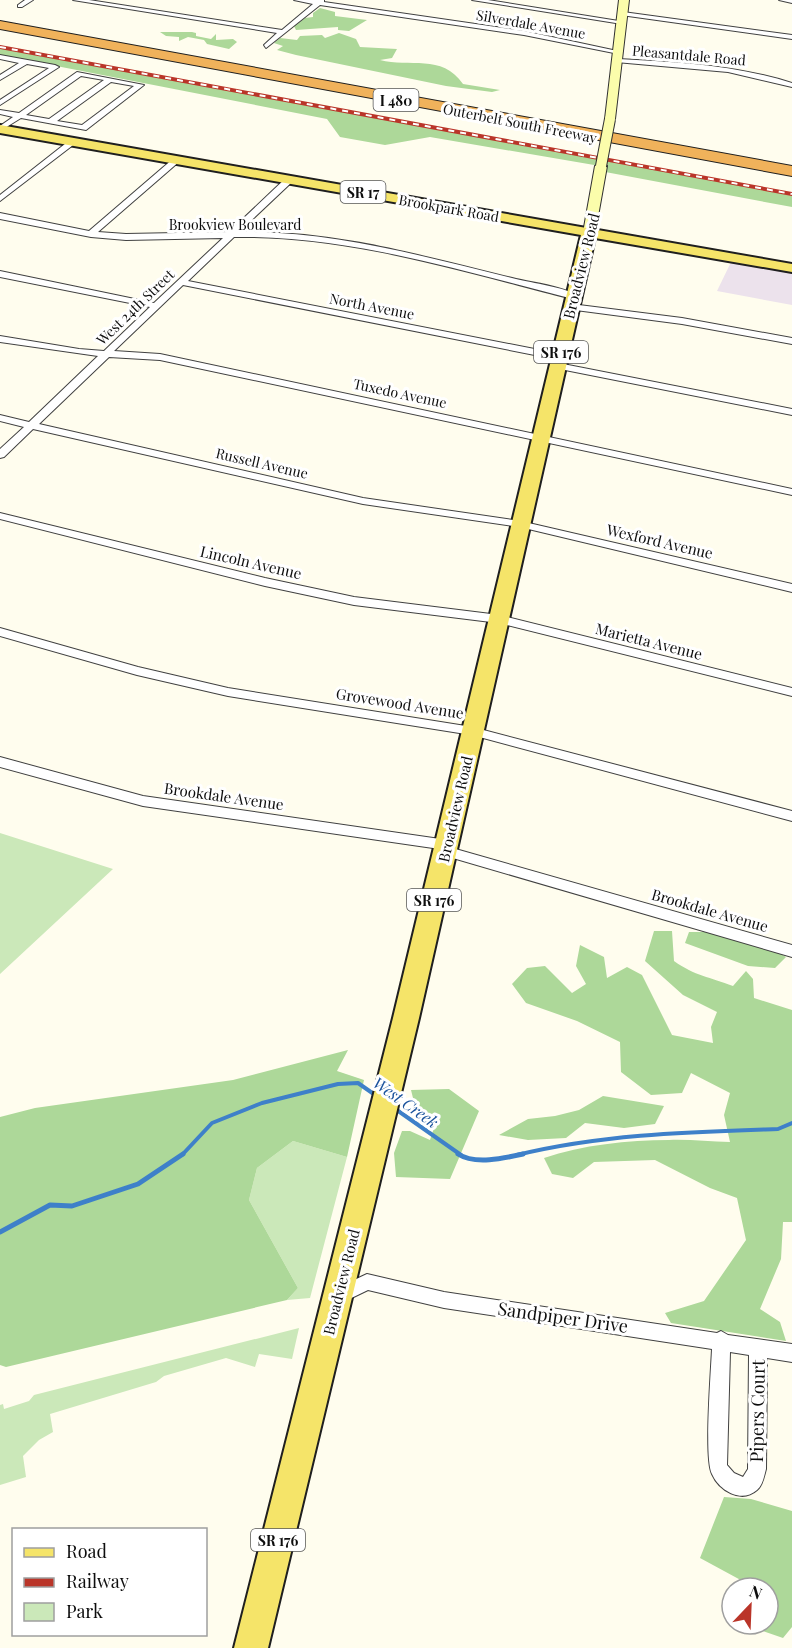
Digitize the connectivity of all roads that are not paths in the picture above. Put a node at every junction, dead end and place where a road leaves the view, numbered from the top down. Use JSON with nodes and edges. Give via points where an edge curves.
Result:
{"nodes":[{"id":1,"x":30,"y":0,"type":"edge"},
{"id":2,"x":76,"y":0,"type":"edge"},
{"id":3,"x":297,"y":0,"type":"edge"},
{"id":4,"x":475,"y":0,"type":"edge"},
{"id":5,"x":624,"y":0,"type":"edge"},
{"id":6,"x":782,"y":0,"type":"edge"},
{"id":7,"x":792,"y":1,"type":"edge"},
{"id":8,"x":321,"y":2,"type":"edge"},
{"id":9,"x":20,"y":6,"type":"dead end"},
{"id":10,"x":0,"y":14,"type":"edge"},
{"id":11,"x":623,"y":18,"type":"junction"},
{"id":12,"x":0,"y":26,"type":"edge"},
{"id":13,"x":282,"y":32,"type":"junction"},
{"id":14,"x":792,"y":37,"type":"edge"},
{"id":15,"x":266,"y":46,"type":"dead end"},
{"id":16,"x":618,"y":56,"type":"junction"},
{"id":17,"x":0,"y":57,"type":"edge"},
{"id":18,"x":25,"y":62,"type":"junction"},
{"id":19,"x":0,"y":78,"type":"edge"},
{"id":20,"x":109,"y":80,"type":"junction"},
{"id":21,"x":792,"y":85,"type":"edge"},
{"id":22,"x":0,"y":103,"type":"edge"},
{"id":23,"x":0,"y":112,"type":"edge"},
{"id":24,"x":20,"y":116,"type":"junction"},
{"id":25,"x":50,"y":122,"type":"junction"},
{"id":26,"x":1,"y":129,"type":"edge"},
{"id":27,"x":73,"y":142,"type":"junction"},
{"id":28,"x":177,"y":160,"type":"junction"},
{"id":29,"x":792,"y":160,"type":"edge"},
{"id":30,"x":792,"y":171,"type":"edge"},
{"id":31,"x":290,"y":179,"type":"junction"},
{"id":32,"x":0,"y":199,"type":"edge"},
{"id":33,"x":0,"y":216,"type":"edge"},
{"id":34,"x":589,"y":233,"type":"junction"},
{"id":35,"x":91,"y":234,"type":"junction"},
{"id":36,"x":229,"y":235,"type":"junction"},
{"id":37,"x":792,"y":268,"type":"edge"},
{"id":38,"x":0,"y":274,"type":"edge"},
{"id":39,"x":180,"y":282,"type":"junction"},
{"id":40,"x":572,"y":302,"type":"junction"},
{"id":41,"x":156,"y":306,"type":"junction"},
{"id":42,"x":0,"y":339,"type":"edge"},
{"id":43,"x":792,"y":341,"type":"edge"},
{"id":44,"x":105,"y":354,"type":"junction"},
{"id":45,"x":559,"y":361,"type":"junction"},
{"id":46,"x":792,"y":412,"type":"edge"},
{"id":47,"x":0,"y":418,"type":"edge"},
{"id":48,"x":32,"y":425,"type":"junction"},
{"id":49,"x":541,"y":438,"type":"junction"},
{"id":50,"x":0,"y":455,"type":"edge"},
{"id":51,"x":792,"y":492,"type":"edge"},
{"id":52,"x":0,"y":516,"type":"edge"},
{"id":53,"x":520,"y":524,"type":"junction"},
{"id":54,"x":792,"y":588,"type":"edge"},
{"id":55,"x":499,"y":619,"type":"junction"},
{"id":56,"x":0,"y":632,"type":"edge"},
{"id":57,"x":792,"y":692,"type":"edge"},
{"id":58,"x":472,"y":731,"type":"junction"},
{"id":59,"x":0,"y":762,"type":"edge"},
{"id":60,"x":792,"y":816,"type":"edge"},
{"id":61,"x":446,"y":848,"type":"junction"},
{"id":62,"x":792,"y":951,"type":"edge"},
{"id":63,"x":337,"y":1297,"type":"junction"},
{"id":64,"x":721,"y":1340,"type":"junction"},
{"id":65,"x":758,"y":1347,"type":"junction"},
{"id":66,"x":792,"y":1353,"type":"edge"},
{"id":67,"x":251,"y":1648,"type":"edge"}],
"edges":[{"from":1,"to":9,"type":"street"},
{"from":2,"to":13,"type":"street"},
{"from":3,"to":8,"type":"street","name":"Silverdale Avenue"},
{"from":4,"to":11,"type":"street"},
{"from":5,"to":11,"type":"main road","name":"Broadview Road"},
{"from":6,"to":7,"type":"street"},
{"from":8,"to":13,"type":"street"},
{"from":8,"to":16,"type":"street","name":"Silverdale Avenue","via":[[524,33]]},
{"from":10,"to":29,"type":"highway","name":"Outerbelt South Freeway","number":"I 480"},
{"from":11,"to":14,"type":"street"},
{"from":11,"to":16,"type":"main road","name":"Broadview Road"},
{"from":12,"to":30,"type":"highway","name":"Outerbelt South Freeway","number":"I 480"},
{"from":13,"to":15,"type":"street"},
{"from":16,"to":21,"type":"street","name":"Pleasantdale Road","via":[[714,67]]},
{"from":16,"to":34,"type":"main road","name":"Broadview Road","bridge":true},
{"from":17,"to":18,"type":"street"},
{"from":18,"to":19,"type":"street"},
{"from":18,"to":22,"type":"street","via":[[55,67]]},
{"from":20,"to":24,"type":"street","via":[[80,74]]},
{"from":20,"to":25,"type":"street"},
{"from":20,"to":25,"type":"street","via":[[140,86],[83,128]]},
{"from":23,"to":24,"type":"street"},
{"from":24,"to":25,"type":"street"},
{"from":24,"to":26,"type":"street"},
{"from":26,"to":27,"type":"main road","name":"Brookpark Road","number":"SR 17"},
{"from":27,"to":28,"type":"main road","name":"Brookpark Road","number":"SR 17"},
{"from":27,"to":32,"type":"street"},
{"from":28,"to":31,"type":"main road","name":"Brookpark Road","number":"SR 17"},
{"from":28,"to":35,"type":"street"},
{"from":31,"to":34,"type":"main road","name":"Brookpark Road","number":"SR 17"},
{"from":31,"to":36,"type":"street","name":"West 24th Street"},
{"from":33,"to":35,"type":"street","name":"Brookview Boulevard"},
{"from":34,"to":37,"type":"main road","name":"Brookpark Road","number":"SR 17"},
{"from":34,"to":40,"type":"main road","name":"Broadview Road","number":"SR 176"},
{"from":35,"to":36,"type":"street","name":"Brookview Boulevard"},
{"from":36,"to":39,"type":"street","name":"West 24th Street"},
{"from":36,"to":40,"type":"street","name":"Brookview Boulevard","via":[[310,237],[437,262]]},
{"from":38,"to":41,"type":"street"},
{"from":39,"to":41,"type":"street","name":"West 24th Street"},
{"from":39,"to":45,"type":"street","name":"North Avenue"},
{"from":40,"to":43,"type":"street","name":"Brookview Boulevard"},
{"from":40,"to":45,"type":"main road","name":"Broadview Road","number":"SR 176"},
{"from":41,"to":44,"type":"street","name":"West 24th Street"},
{"from":42,"to":44,"type":"street","name":"Tuxedo Avenue"},
{"from":44,"to":48,"type":"street","name":"West 24th Street"},
{"from":44,"to":49,"type":"street","name":"Tuxedo Avenue","via":[[160,357]]},
{"from":45,"to":46,"type":"street","name":"North Avenue"},
{"from":45,"to":49,"type":"main road","name":"Broadview Road","number":"SR 176"},
{"from":47,"to":48,"type":"street","name":"Russell Avenue"},
{"from":48,"to":50,"type":"street","name":"West 24th Street"},
{"from":48,"to":53,"type":"street","name":"Russell Avenue","via":[[371,503]]},
{"from":49,"to":51,"type":"street","name":"Tuxedo Avenue"},
{"from":49,"to":53,"type":"main road","name":"Broadview Road","number":"SR 176"},
{"from":52,"to":55,"type":"street","name":"Lincoln Avenue","via":[[343,598]]},
{"from":53,"to":54,"type":"street","name":"Wexford Avenue"},
{"from":53,"to":55,"type":"main road","name":"Broadview Road","number":"SR 176"},
{"from":55,"to":57,"type":"street","name":"Marietta Avenue"},
{"from":55,"to":58,"type":"main road","name":"Broadview Road","number":"SR 176"},
{"from":56,"to":58,"type":"street","name":"Grovewood Avenue","via":[[228,692]]},
{"from":58,"to":60,"type":"street","name":"Grovewood Avenue"},
{"from":58,"to":61,"type":"main road","name":"Broadview Road","number":"SR 176"},
{"from":59,"to":61,"type":"street","name":"Brookdale Avenue","via":[[143,801]]},
{"from":61,"to":62,"type":"street","name":"Brookdale Avenue"},
{"from":61,"to":63,"type":"main road","name":"Broadview Road","number":"SR 176"},
{"from":63,"to":64,"type":"street","name":"Sandpiper Drive","via":[[367,1282],[444,1300]]},
{"from":63,"to":67,"type":"main road","name":"Broadview Road","number":"SR 176"},
{"from":64,"to":65,"type":"street","name":"Sandpiper Drive"},
{"from":64,"to":65,"type":"street","name":"Pipers Court","via":[[718,1467],[727,1481],[743,1486],[751,1484],[757,1469]]},
{"from":65,"to":66,"type":"street","name":"Sandpiper Drive"}]}
